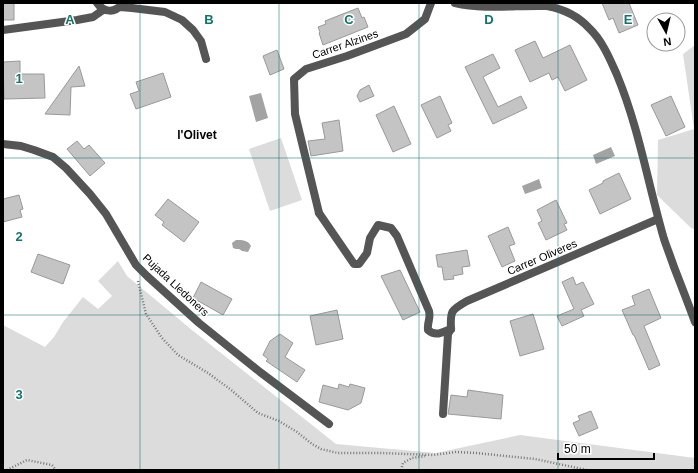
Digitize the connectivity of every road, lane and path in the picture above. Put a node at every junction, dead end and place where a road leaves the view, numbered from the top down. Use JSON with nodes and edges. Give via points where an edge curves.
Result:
{"nodes":[{"id":1,"x":97,"y":3,"type":"edge"},
{"id":2,"x":431,"y":3,"type":"edge"},
{"id":3,"x":455,"y":3,"type":"edge"},
{"id":4,"x":121,"y":5,"type":"edge"},
{"id":5,"x":103,"y":10,"type":"junction"},
{"id":6,"x":3,"y":30,"type":"edge"},
{"id":7,"x":206,"y":59,"type":"dead end"},
{"id":8,"x":3,"y":144,"type":"edge"},
{"id":9,"x":658,"y":219,"type":"junction"},
{"id":10,"x":695,"y":322,"type":"edge"},
{"id":11,"x":451,"y":329,"type":"junction"},
{"id":12,"x":443,"y":414,"type":"dead end"},
{"id":13,"x":329,"y":424,"type":"dead end"},
{"id":14,"x":433,"y":455,"type":"dead end"},
{"id":15,"x":7,"y":470,"type":"edge"},
{"id":16,"x":56,"y":470,"type":"edge"},
{"id":17,"x":401,"y":470,"type":"edge"}],
"edges":[{"from":1,"to":5,"type":"street"},
{"from":2,"to":11,"type":"street","name":"Carrer Alzines","via":[[425,19],[406,34],[306,69],[294,79],[295,114],[319,213],[354,264],[359,264],[367,254],[370,238],[378,225],[391,228],[397,236],[429,311],[428,330],[436,334]]},
{"from":3,"to":9,"type":"street","via":[[479,6],[547,6],[568,12],[590,28],[611,62],[623,90],[644,158]]},
{"from":4,"to":5,"type":"street","via":[[116,10]]},
{"from":4,"to":7,"type":"street","via":[[165,12],[182,20],[201,41]]},
{"from":5,"to":6,"type":"street","via":[[94,17]]},
{"from":8,"to":13,"type":"street","name":"Pujada Lledoners","via":[[21,146],[53,157],[66,168],[106,214],[136,265],[147,276],[199,323]]},
{"from":9,"to":10,"type":"street"},
{"from":9,"to":11,"type":"street","name":"Carrer Oliveres","via":[[457,306],[450,316]]},
{"from":11,"to":12,"type":"street","name":"Carrer Oliveres","via":[[448,334]]},
{"from":14,"to":17,"type":"path","via":[[403,462]]},
{"from":15,"to":16,"type":"path","via":[[27,460],[52,465]]}]}
